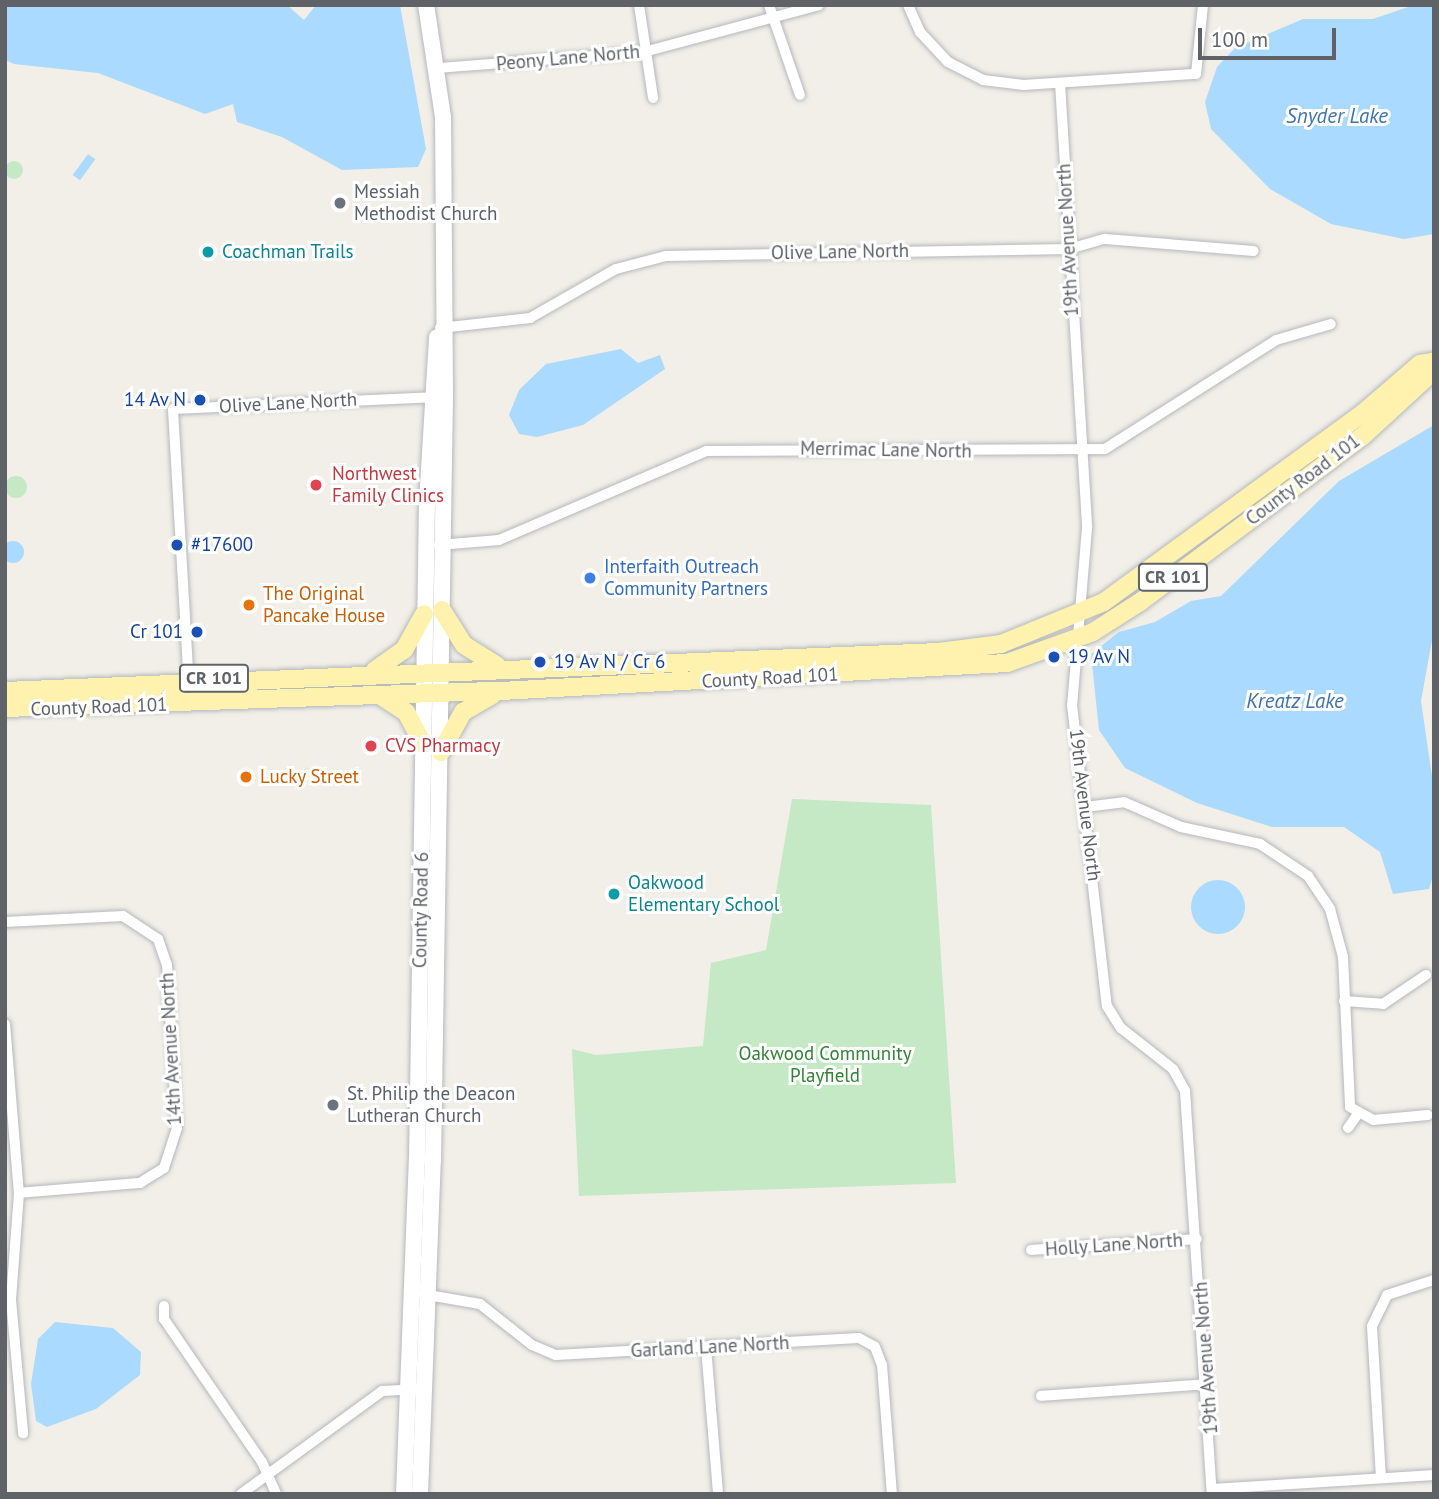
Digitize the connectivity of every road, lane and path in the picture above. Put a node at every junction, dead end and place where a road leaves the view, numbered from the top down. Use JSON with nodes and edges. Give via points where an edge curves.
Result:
{"nodes":[{"id":1,"x":426,"y":5,"type":"edge"},
{"id":2,"x":639,"y":5,"type":"edge"},
{"id":3,"x":769,"y":5,"type":"edge"},
{"id":4,"x":819,"y":5,"type":"edge"},
{"id":5,"x":908,"y":5,"type":"edge"},
{"id":6,"x":1203,"y":5,"type":"edge"},
{"id":7,"x":772,"y":17,"type":"junction"},
{"id":8,"x":644,"y":52,"type":"junction"},
{"id":9,"x":438,"y":68,"type":"junction"},
{"id":10,"x":1060,"y":83,"type":"junction"},
{"id":11,"x":800,"y":95,"type":"dead end"},
{"id":12,"x":653,"y":98,"type":"dead end"},
{"id":13,"x":1069,"y":249,"type":"junction"},
{"id":14,"x":1254,"y":251,"type":"dead end"},
{"id":15,"x":1331,"y":324,"type":"dead end"},
{"id":16,"x":440,"y":328,"type":"junction"},
{"id":17,"x":1433,"y":362,"type":"edge"},
{"id":18,"x":438,"y":397,"type":"junction"},
{"id":19,"x":1080,"y":452,"type":"junction"},
{"id":20,"x":426,"y":545,"type":"junction"},
{"id":21,"x":443,"y":545,"type":"junction"},
{"id":22,"x":442,"y":610,"type":"junction"},
{"id":23,"x":424,"y":614,"type":"junction"},
{"id":24,"x":1078,"y":617,"type":"junction"},
{"id":25,"x":1075,"y":638,"type":"junction"},
{"id":26,"x":497,"y":666,"type":"junction"},
{"id":27,"x":424,"y":670,"type":"junction"},
{"id":28,"x":443,"y":670,"type":"junction"},
{"id":29,"x":371,"y":672,"type":"junction"},
{"id":30,"x":189,"y":679,"type":"junction"},
{"id":31,"x":5,"y":691,"type":"edge"},
{"id":32,"x":501,"y":691,"type":"junction"},
{"id":33,"x":442,"y":692,"type":"junction"},
{"id":34,"x":424,"y":693,"type":"junction"},
{"id":35,"x":381,"y":696,"type":"junction"},
{"id":36,"x":190,"y":704,"type":"junction"},
{"id":37,"x":5,"y":708,"type":"edge"},
{"id":38,"x":423,"y":744,"type":"junction"},
{"id":39,"x":441,"y":752,"type":"junction"},
{"id":40,"x":1085,"y":807,"type":"junction"},
{"id":41,"x":5,"y":922,"type":"edge"},
{"id":42,"x":1426,"y":975,"type":"dead end"},
{"id":43,"x":1344,"y":1001,"type":"junction"},
{"id":44,"x":5,"y":1024,"type":"edge"},
{"id":45,"x":1357,"y":1115,"type":"junction"},
{"id":46,"x":1428,"y":1115,"type":"dead end"},
{"id":47,"x":1348,"y":1128,"type":"dead end"},
{"id":48,"x":19,"y":1193,"type":"junction"},
{"id":49,"x":1197,"y":1239,"type":"junction"},
{"id":50,"x":1031,"y":1250,"type":"dead end"},
{"id":51,"x":1434,"y":1280,"type":"edge"},
{"id":52,"x":420,"y":1294,"type":"junction"},
{"id":53,"x":164,"y":1306,"type":"dead end"},
{"id":54,"x":706,"y":1347,"type":"junction"},
{"id":55,"x":1208,"y":1384,"type":"junction"},
{"id":56,"x":416,"y":1389,"type":"junction"},
{"id":57,"x":1041,"y":1396,"type":"dead end"},
{"id":58,"x":23,"y":1433,"type":"dead end"},
{"id":59,"x":268,"y":1472,"type":"junction"},
{"id":60,"x":1434,"y":1475,"type":"edge"},
{"id":61,"x":1381,"y":1478,"type":"junction"},
{"id":62,"x":1212,"y":1491,"type":"edge"},
{"id":63,"x":242,"y":1494,"type":"edge"},
{"id":64,"x":276,"y":1494,"type":"edge"},
{"id":65,"x":404,"y":1494,"type":"edge"},
{"id":66,"x":419,"y":1494,"type":"edge"},
{"id":67,"x":718,"y":1494,"type":"edge"},
{"id":68,"x":892,"y":1494,"type":"edge"}],
"edges":[{"from":1,"to":9,"type":"main road","name":"County Road 6"},
{"from":2,"to":8,"type":"street"},
{"from":3,"to":7,"type":"street"},
{"from":4,"to":7,"type":"street","name":"Peony Lane North"},
{"from":5,"to":10,"type":"street","via":[[933,48],[965,72],[1004,84]]},
{"from":6,"to":10,"type":"street","via":[[1196,74]]},
{"from":7,"to":8,"type":"street","name":"Peony Lane North"},
{"from":7,"to":11,"type":"street"},
{"from":8,"to":9,"type":"street","name":"Peony Lane North"},
{"from":8,"to":12,"type":"street"},
{"from":9,"to":16,"type":"main road","name":"County Road 6"},
{"from":10,"to":13,"type":"street","name":"19th Avenue North"},
{"from":13,"to":14,"type":"street","name":"Olive Lane North","via":[[1105,239]]},
{"from":13,"to":16,"type":"street","name":"Olive Lane North","via":[[666,256],[616,269],[530,318]]},
{"from":13,"to":19,"type":"street","name":"19th Avenue North"},
{"from":15,"to":19,"type":"street","name":"Merrimac Lane North","via":[[1276,340],[1105,450]]},
{"from":16,"to":18,"type":"main road","name":"County Road 6"},
{"from":17,"to":24,"type":"main road","name":"County Road 101","number":"CR 101","via":[[1420,364],[1363,413]]},
{"from":17,"to":25,"type":"main road","name":"County Road 101","number":"CR 101","via":[[1428,376],[1363,436],[1140,602]]},
{"from":18,"to":20,"type":"main road","name":"County Road 6"},
{"from":18,"to":21,"type":"main road","name":"County Road 6"},
{"from":18,"to":30,"type":"street","name":"Olive Lane North","via":[[173,409]]},
{"from":19,"to":21,"type":"street","name":"Merrimac Lane North","via":[[707,451],[499,540]]},
{"from":19,"to":24,"type":"street","name":"19th Avenue North","via":[[1087,528]]},
{"from":20,"to":21,"type":"street","name":"Merrimac Lane North"},
{"from":20,"to":23,"type":"main road","name":"County Road 6"},
{"from":21,"to":22,"type":"main road","name":"County Road 6"},
{"from":22,"to":26,"type":"main road","via":[[464,645]]},
{"from":22,"to":28,"type":"main road","name":"County Road 6"},
{"from":23,"to":27,"type":"main road","name":"County Road 6"},
{"from":23,"to":29,"type":"main road","via":[[404,650]]},
{"from":24,"to":25,"type":"street","name":"19th Avenue North"},
{"from":24,"to":26,"type":"main road","name":"County Road 101","number":"CR 101","via":[[1001,644],[939,652]]},
{"from":25,"to":32,"type":"main road","name":"County Road 101","number":"CR 101","via":[[1007,663],[963,670]]},
{"from":25,"to":40,"type":"street","name":"19th Avenue North","via":[[1072,705]]},
{"from":26,"to":28,"type":"main road","name":"County Road 101","number":"CR 101"},
{"from":27,"to":28,"type":"main road","name":"County Road 101","number":"CR 101"},
{"from":27,"to":29,"type":"main road","name":"County Road 101","number":"CR 101"},
{"from":27,"to":34,"type":"main road","name":"County Road 6"},
{"from":28,"to":33,"type":"main road","name":"County Road 6"},
{"from":29,"to":30,"type":"main road","name":"County Road 101","number":"CR 101"},
{"from":30,"to":31,"type":"main road","name":"County Road 101","number":"CR 101"},
{"from":30,"to":36,"type":"street"},
{"from":32,"to":33,"type":"main road","name":"County Road 101","number":"CR 101"},
{"from":32,"to":39,"type":"main road","via":[[463,712]]},
{"from":33,"to":34,"type":"main road","name":"County Road 101","number":"CR 101"},
{"from":33,"to":39,"type":"main road","name":"County Road 6"},
{"from":34,"to":35,"type":"main road","name":"County Road 101","number":"CR 101"},
{"from":34,"to":38,"type":"main road","name":"County Road 6"},
{"from":35,"to":36,"type":"main road","name":"County Road 101","number":"CR 101"},
{"from":35,"to":38,"type":"main road","via":[[406,712]]},
{"from":36,"to":37,"type":"main road","name":"County Road 101","number":"CR 101"},
{"from":38,"to":52,"type":"main road","name":"County Road 6"},
{"from":39,"to":52,"type":"main road","name":"County Road 6"},
{"from":40,"to":43,"type":"street","via":[[1124,802],[1181,827],[1260,844],[1294,863],[1330,909],[1343,957]]},
{"from":40,"to":49,"type":"street","name":"19th Avenue North","via":[[1107,1006],[1121,1028],[1173,1069],[1185,1091]]},
{"from":41,"to":48,"type":"street","name":"14th Avenue North","via":[[123,916],[158,939],[167,965],[177,1128],[164,1168],[140,1183]]},
{"from":42,"to":43,"type":"street","via":[[1383,1004]]},
{"from":43,"to":45,"type":"street","via":[[1348,1098]]},
{"from":44,"to":48,"type":"street"},
{"from":45,"to":46,"type":"street"},
{"from":45,"to":47,"type":"street"},
{"from":48,"to":58,"type":"street","via":[[11,1300]]},
{"from":49,"to":50,"type":"street","name":"Holly Lane North"},
{"from":49,"to":55,"type":"street","name":"19th Avenue North"},
{"from":51,"to":61,"type":"street","via":[[1387,1296],[1372,1326]]},
{"from":52,"to":54,"type":"street","name":"Garland Lane North","via":[[480,1304],[532,1345],[556,1355]]},
{"from":52,"to":56,"type":"main road","name":"County Road 6"},
{"from":53,"to":59,"type":"street","via":[[164,1319]]},
{"from":54,"to":67,"type":"street"},
{"from":54,"to":68,"type":"street","name":"Garland Lane North","via":[[859,1338],[875,1348]]},
{"from":55,"to":57,"type":"street"},
{"from":55,"to":62,"type":"street","name":"19th Avenue North"},
{"from":56,"to":59,"type":"street","via":[[382,1391]]},
{"from":56,"to":65,"type":"main road","name":"County Road 6"},
{"from":56,"to":66,"type":"main road","name":"County Road 6"},
{"from":59,"to":63,"type":"street"},
{"from":59,"to":64,"type":"street"},
{"from":60,"to":61,"type":"street"},
{"from":61,"to":62,"type":"street"}]}
